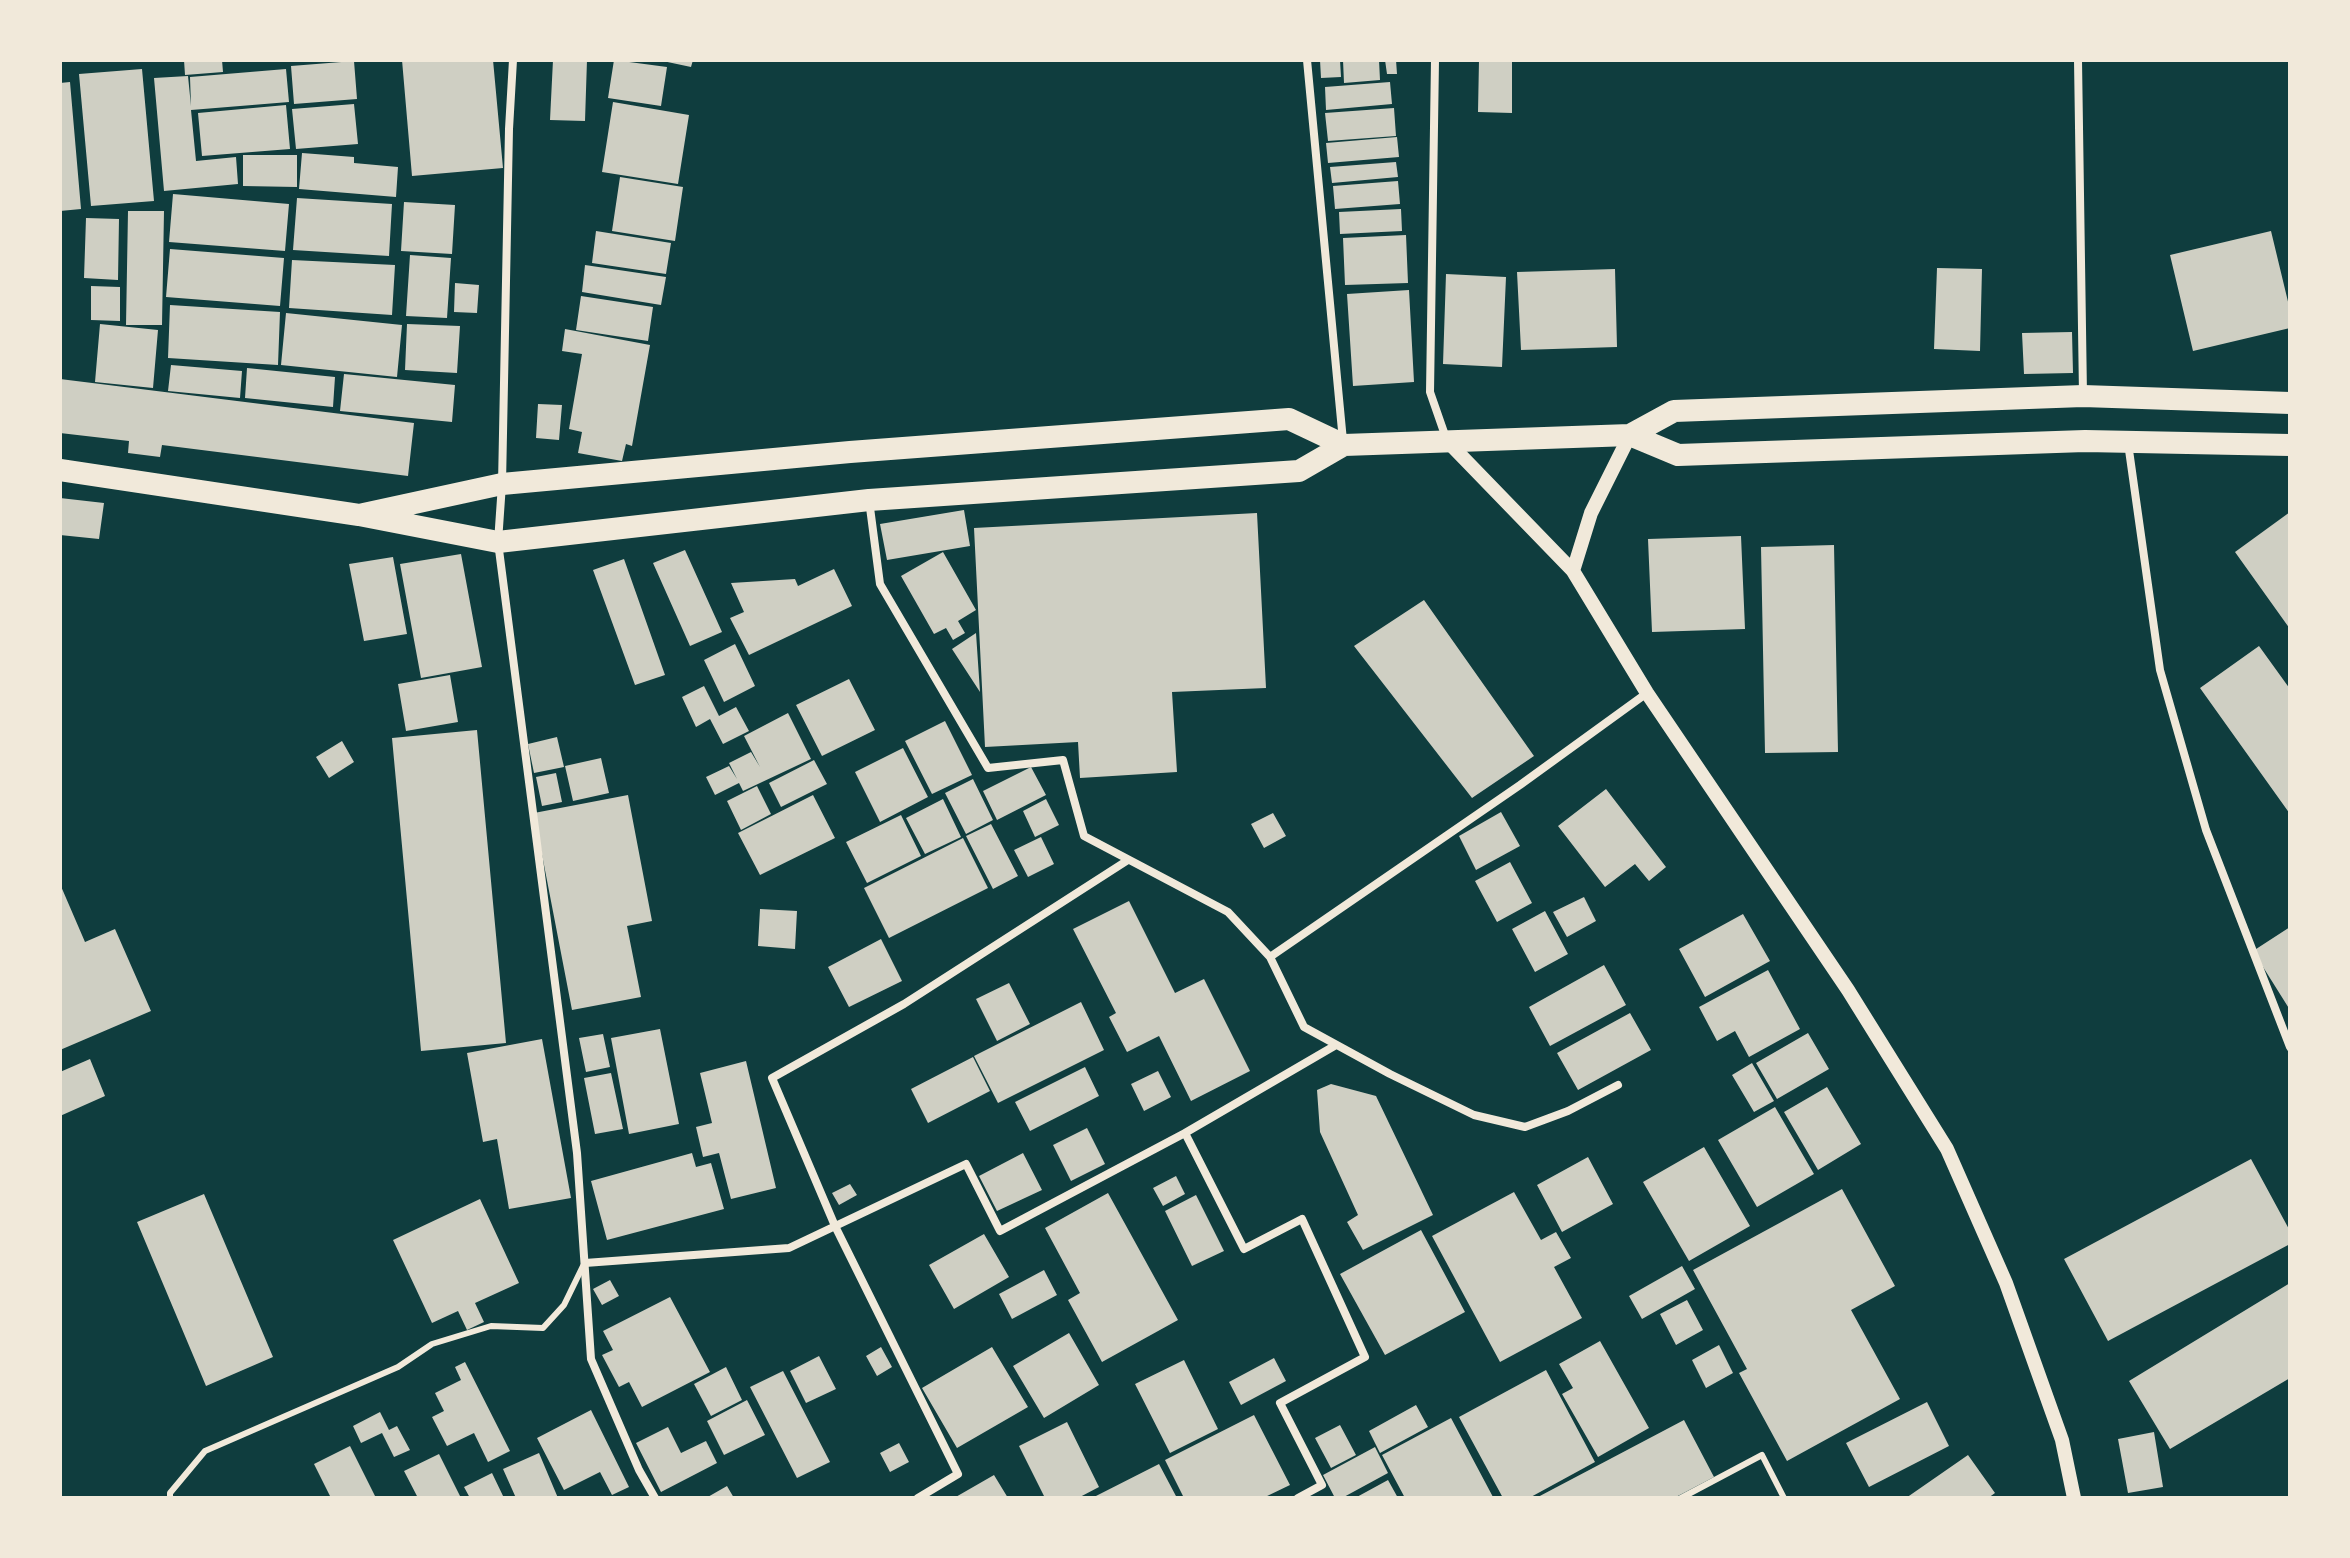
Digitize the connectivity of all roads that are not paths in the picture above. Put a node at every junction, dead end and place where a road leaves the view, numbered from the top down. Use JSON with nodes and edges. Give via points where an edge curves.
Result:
{"nodes":[{"id":1,"x":513,"y":60,"type":"edge"},
{"id":2,"x":1307,"y":60,"type":"edge"},
{"id":3,"x":1435,"y":60,"type":"edge"},
{"id":4,"x":2078,"y":60,"type":"edge"},
{"id":5,"x":2083,"y":396,"type":"junction"},
{"id":6,"x":2290,"y":403,"type":"edge"},
{"id":7,"x":1630,"y":435,"type":"junction"},
{"id":8,"x":1448,"y":442,"type":"junction"},
{"id":9,"x":2128,"y":442,"type":"junction"},
{"id":10,"x":1344,"y":445,"type":"junction"},
{"id":11,"x":2290,"y":445,"type":"edge"},
{"id":12,"x":60,"y":470,"type":"edge"},
{"id":13,"x":502,"y":484,"type":"junction"},
{"id":14,"x":869,"y":500,"type":"junction"},
{"id":15,"x":359,"y":515,"type":"junction"},
{"id":16,"x":498,"y":542,"type":"junction"},
{"id":17,"x":1573,"y":571,"type":"junction"},
{"id":18,"x":1647,"y":693,"type":"junction"},
{"id":19,"x":1128,"y":860,"type":"junction"},
{"id":20,"x":1270,"y":957,"type":"junction"},
{"id":21,"x":1336,"y":1045,"type":"junction"},
{"id":22,"x":2290,"y":1047,"type":"edge"},
{"id":23,"x":1618,"y":1085,"type":"dead end"},
{"id":24,"x":1185,"y":1133,"type":"junction"},
{"id":25,"x":835,"y":1226,"type":"junction"},
{"id":26,"x":585,"y":1263,"type":"junction"},
{"id":27,"x":170,"y":1498,"type":"edge"},
{"id":28,"x":655,"y":1498,"type":"edge"},
{"id":29,"x":918,"y":1498,"type":"edge"},
{"id":30,"x":1298,"y":1498,"type":"edge"},
{"id":31,"x":1681,"y":1498,"type":"edge"},
{"id":32,"x":1784,"y":1498,"type":"edge"},
{"id":33,"x":2074,"y":1498,"type":"edge"}],
"edges":[{"from":1,"to":13,"type":"street"},
{"from":2,"to":10,"type":"street"},
{"from":3,"to":8,"type":"street","via":[[1430,392]]},
{"from":4,"to":5,"type":"street"},
{"from":5,"to":6,"type":"highway"},
{"from":5,"to":7,"type":"highway","via":[[1674,411]]},
{"from":7,"to":8,"type":"highway"},
{"from":7,"to":9,"type":"highway","via":[[1678,455]]},
{"from":7,"to":17,"type":"street","via":[[1591,513]]},
{"from":8,"to":10,"type":"highway"},
{"from":8,"to":17,"type":"street"},
{"from":9,"to":11,"type":"highway"},
{"from":9,"to":22,"type":"street","via":[[2160,670],[2206,830]]},
{"from":10,"to":13,"type":"highway","via":[[1289,419]]},
{"from":10,"to":14,"type":"highway","via":[[1299,471]]},
{"from":12,"to":15,"type":"highway"},
{"from":13,"to":15,"type":"highway"},
{"from":13,"to":16,"type":"street"},
{"from":14,"to":16,"type":"highway"},
{"from":14,"to":19,"type":"street","via":[[880,584],[988,768],[1063,760],[1084,836]]},
{"from":15,"to":16,"type":"highway"},
{"from":16,"to":26,"type":"street","via":[[577,1153]]},
{"from":17,"to":18,"type":"street"},
{"from":18,"to":20,"type":"street"},
{"from":18,"to":33,"type":"street","via":[[1848,990],[1947,1149],[2006,1283],[2062,1440]]},
{"from":19,"to":20,"type":"street","via":[[1228,912]]},
{"from":19,"to":25,"type":"street","via":[[904,1004],[772,1078]]},
{"from":20,"to":21,"type":"street","via":[[1304,1027]]},
{"from":21,"to":23,"type":"street","via":[[1474,1115],[1525,1127]]},
{"from":21,"to":24,"type":"street"},
{"from":24,"to":25,"type":"street","via":[[1000,1231],[966,1164]]},
{"from":24,"to":30,"type":"street","via":[[1244,1249],[1302,1219],[1365,1357],[1280,1403],[1322,1485]]},
{"from":25,"to":26,"type":"street","via":[[789,1248]]},
{"from":25,"to":29,"type":"street","via":[[958,1474]]},
{"from":26,"to":27,"type":"lane","via":[[564,1305],[543,1328],[491,1326],[432,1344],[398,1367],[205,1451]]},
{"from":26,"to":28,"type":"street","via":[[591,1359]]},
{"from":31,"to":32,"type":"lane","via":[[1762,1455]]}]}
